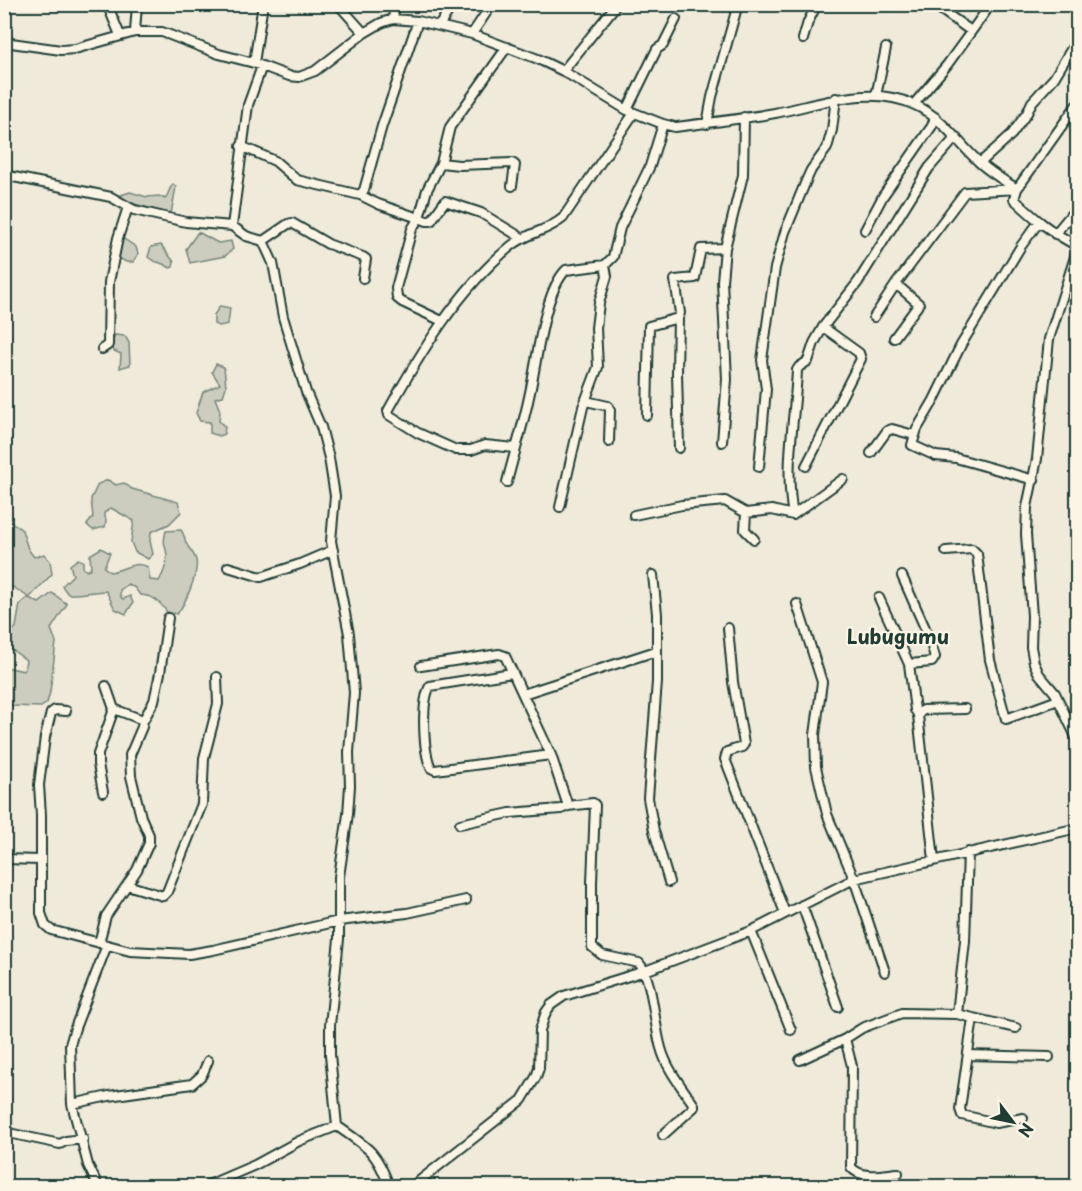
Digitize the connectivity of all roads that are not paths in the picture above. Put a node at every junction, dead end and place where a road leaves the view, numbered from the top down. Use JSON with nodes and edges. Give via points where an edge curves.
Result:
{"nodes":[{"id":1,"x":107,"y":4,"type":"edge"},
{"id":2,"x":137,"y":4,"type":"edge"},
{"id":3,"x":263,"y":4,"type":"edge"},
{"id":4,"x":338,"y":4,"type":"edge"},
{"id":5,"x":395,"y":4,"type":"edge"},
{"id":6,"x":453,"y":4,"type":"edge"},
{"id":7,"x":492,"y":4,"type":"edge"},
{"id":8,"x":617,"y":4,"type":"edge"},
{"id":9,"x":738,"y":4,"type":"edge"},
{"id":10,"x":817,"y":4,"type":"edge"},
{"id":11,"x":933,"y":4,"type":"edge"},
{"id":12,"x":997,"y":4,"type":"edge"},
{"id":13,"x":986,"y":8,"type":"edge"},
{"id":14,"x":393,"y":19,"type":"junction"},
{"id":15,"x":676,"y":19,"type":"dead end"},
{"id":16,"x":418,"y":21,"type":"junction"},
{"id":17,"x":439,"y":26,"type":"junction"},
{"id":18,"x":971,"y":31,"type":"junction"},
{"id":19,"x":135,"y":32,"type":"junction"},
{"id":20,"x":364,"y":33,"type":"junction"},
{"id":21,"x":472,"y":34,"type":"junction"},
{"id":22,"x":120,"y":35,"type":"junction"},
{"id":23,"x":1077,"y":38,"type":"edge"},
{"id":24,"x":802,"y":39,"type":"dead end"},
{"id":25,"x":4,"y":42,"type":"edge"},
{"id":26,"x":507,"y":48,"type":"junction"},
{"id":27,"x":886,"y":48,"type":"dead end"},
{"id":28,"x":258,"y":64,"type":"junction"},
{"id":29,"x":563,"y":71,"type":"junction"},
{"id":30,"x":876,"y":96,"type":"junction"},
{"id":31,"x":836,"y":98,"type":"junction"},
{"id":32,"x":1077,"y":103,"type":"edge"},
{"id":33,"x":914,"y":104,"type":"junction"},
{"id":34,"x":631,"y":112,"type":"junction"},
{"id":35,"x":744,"y":117,"type":"junction"},
{"id":36,"x":935,"y":117,"type":"junction"},
{"id":37,"x":663,"y":124,"type":"junction"},
{"id":38,"x":707,"y":124,"type":"junction"},
{"id":39,"x":956,"y":137,"type":"junction"},
{"id":40,"x":241,"y":146,"type":"junction"},
{"id":41,"x":441,"y":163,"type":"junction"},
{"id":42,"x":980,"y":163,"type":"junction"},
{"id":43,"x":4,"y":175,"type":"edge"},
{"id":44,"x":512,"y":186,"type":"dead end"},
{"id":45,"x":1017,"y":189,"type":"junction"},
{"id":46,"x":360,"y":195,"type":"junction"},
{"id":47,"x":1077,"y":206,"type":"edge"},
{"id":48,"x":128,"y":207,"type":"junction"},
{"id":49,"x":419,"y":218,"type":"junction"},
{"id":50,"x":1039,"y":222,"type":"junction"},
{"id":51,"x":231,"y":226,"type":"junction"},
{"id":52,"x":865,"y":230,"type":"dead end"},
{"id":53,"x":1055,"y":234,"type":"junction"},
{"id":54,"x":522,"y":238,"type":"junction"},
{"id":55,"x":263,"y":241,"type":"junction"},
{"id":56,"x":1077,"y":247,"type":"edge"},
{"id":57,"x":725,"y":248,"type":"junction"},
{"id":58,"x":605,"y":265,"type":"junction"},
{"id":59,"x":363,"y":278,"type":"dead end"},
{"id":60,"x":896,"y":284,"type":"junction"},
{"id":61,"x":874,"y":317,"type":"dead end"},
{"id":62,"x":678,"y":318,"type":"junction"},
{"id":63,"x":442,"y":321,"type":"junction"},
{"id":64,"x":823,"y":327,"type":"junction"},
{"id":65,"x":894,"y":338,"type":"dead end"},
{"id":66,"x":102,"y":349,"type":"dead end"},
{"id":67,"x":586,"y":401,"type":"junction"},
{"id":68,"x":647,"y":415,"type":"dead end"},
{"id":69,"x":914,"y":435,"type":"junction"},
{"id":70,"x":609,"y":442,"type":"dead end"},
{"id":71,"x":722,"y":442,"type":"dead end"},
{"id":72,"x":515,"y":448,"type":"junction"},
{"id":73,"x":680,"y":448,"type":"dead end"},
{"id":74,"x":871,"y":453,"type":"dead end"},
{"id":75,"x":806,"y":466,"type":"dead end"},
{"id":76,"x":759,"y":467,"type":"dead end"},
{"id":77,"x":843,"y":479,"type":"dead end"},
{"id":78,"x":1034,"y":480,"type":"junction"},
{"id":79,"x":507,"y":482,"type":"dead end"},
{"id":80,"x":560,"y":507,"type":"dead end"},
{"id":81,"x":746,"y":513,"type":"junction"},
{"id":82,"x":634,"y":515,"type":"dead end"},
{"id":83,"x":793,"y":515,"type":"junction"},
{"id":84,"x":754,"y":539,"type":"dead end"},
{"id":85,"x":333,"y":550,"type":"junction"},
{"id":86,"x":946,"y":551,"type":"dead end"},
{"id":87,"x":228,"y":567,"type":"dead end"},
{"id":88,"x":653,"y":575,"type":"dead end"},
{"id":89,"x":902,"y":576,"type":"dead end"},
{"id":90,"x":879,"y":598,"type":"dead end"},
{"id":91,"x":797,"y":604,"type":"dead end"},
{"id":92,"x":168,"y":618,"type":"dead end"},
{"id":93,"x":728,"y":628,"type":"dead end"},
{"id":94,"x":656,"y":651,"type":"junction"},
{"id":95,"x":909,"y":664,"type":"junction"},
{"id":96,"x":421,"y":666,"type":"dead end"},
{"id":97,"x":512,"y":673,"type":"junction"},
{"id":98,"x":217,"y":677,"type":"dead end"},
{"id":99,"x":106,"y":686,"type":"dead end"},
{"id":100,"x":523,"y":694,"type":"junction"},
{"id":101,"x":1058,"y":700,"type":"junction"},
{"id":102,"x":965,"y":709,"type":"dead end"},
{"id":103,"x":114,"y":710,"type":"junction"},
{"id":104,"x":66,"y":711,"type":"dead end"},
{"id":105,"x":918,"y":714,"type":"junction"},
{"id":106,"x":143,"y":721,"type":"junction"},
{"id":107,"x":1077,"y":741,"type":"edge"},
{"id":108,"x":551,"y":755,"type":"junction"},
{"id":109,"x":103,"y":792,"type":"dead end"},
{"id":110,"x":568,"y":806,"type":"junction"},
{"id":111,"x":460,"y":824,"type":"dead end"},
{"id":112,"x":1077,"y":828,"type":"edge"},
{"id":113,"x":969,"y":852,"type":"junction"},
{"id":114,"x":4,"y":859,"type":"edge"},
{"id":115,"x":40,"y":860,"type":"junction"},
{"id":116,"x":934,"y":860,"type":"junction"},
{"id":117,"x":854,"y":879,"type":"junction"},
{"id":118,"x":669,"y":882,"type":"dead end"},
{"id":119,"x":127,"y":885,"type":"junction"},
{"id":120,"x":466,"y":900,"type":"dead end"},
{"id":121,"x":802,"y":905,"type":"junction"},
{"id":122,"x":785,"y":913,"type":"junction"},
{"id":123,"x":339,"y":921,"type":"junction"},
{"id":124,"x":751,"y":931,"type":"junction"},
{"id":125,"x":103,"y":944,"type":"junction"},
{"id":126,"x":645,"y":971,"type":"junction"},
{"id":127,"x":885,"y":972,"type":"dead end"},
{"id":128,"x":838,"y":1007,"type":"dead end"},
{"id":129,"x":957,"y":1014,"type":"junction"},
{"id":130,"x":973,"y":1018,"type":"junction"},
{"id":131,"x":1016,"y":1028,"type":"dead end"},
{"id":132,"x":791,"y":1030,"type":"dead end"},
{"id":133,"x":845,"y":1039,"type":"junction"},
{"id":134,"x":969,"y":1055,"type":"junction"},
{"id":135,"x":1049,"y":1057,"type":"dead end"},
{"id":136,"x":800,"y":1060,"type":"dead end"},
{"id":137,"x":208,"y":1061,"type":"dead end"},
{"id":138,"x":72,"y":1104,"type":"junction"},
{"id":139,"x":1023,"y":1118,"type":"dead end"},
{"id":140,"x":337,"y":1126,"type":"junction"},
{"id":141,"x":4,"y":1132,"type":"edge"},
{"id":142,"x":663,"y":1135,"type":"dead end"},
{"id":143,"x":83,"y":1139,"type":"junction"},
{"id":144,"x":898,"y":1173,"type":"dead end"},
{"id":145,"x":98,"y":1186,"type":"edge"},
{"id":146,"x":206,"y":1186,"type":"edge"},
{"id":147,"x":389,"y":1186,"type":"edge"},
{"id":148,"x":413,"y":1186,"type":"edge"}],
"edges":[{"from":1,"to":22,"type":"street"},
{"from":2,"to":19,"type":"street"},
{"from":3,"to":28,"type":"street"},
{"from":4,"to":20,"type":"street"},
{"from":5,"to":14,"type":"street"},
{"from":6,"to":17,"type":"street"},
{"from":7,"to":21,"type":"street"},
{"from":8,"to":29,"type":"street"},
{"from":9,"to":38,"type":"street"},
{"from":10,"to":24,"type":"street"},
{"from":11,"to":18,"type":"street"},
{"from":12,"to":13,"type":"street"},
{"from":13,"to":18,"type":"street"},
{"from":14,"to":16,"type":"street"},
{"from":14,"to":20,"type":"street"},
{"from":15,"to":34,"type":"street","via":[[657,49]]},
{"from":16,"to":17,"type":"street"},
{"from":16,"to":46,"type":"street"},
{"from":17,"to":21,"type":"street"},
{"from":18,"to":33,"type":"street"},
{"from":19,"to":22,"type":"street"},
{"from":19,"to":28,"type":"street","via":[[162,32]]},
{"from":20,"to":28,"type":"street","via":[[308,75],[289,76]]},
{"from":21,"to":26,"type":"street"},
{"from":22,"to":25,"type":"street","via":[[60,50]]},
{"from":23,"to":42,"type":"street","via":[[1054,78],[1032,102],[1012,134]]},
{"from":26,"to":29,"type":"street"},
{"from":26,"to":41,"type":"street","via":[[450,127]]},
{"from":27,"to":30,"type":"street"},
{"from":28,"to":40,"type":"street"},
{"from":29,"to":34,"type":"street"},
{"from":30,"to":31,"type":"street"},
{"from":30,"to":33,"type":"street"},
{"from":31,"to":35,"type":"street"},
{"from":31,"to":76,"type":"street","via":[[827,148],[806,181],[775,268],[762,360],[766,389]]},
{"from":32,"to":45,"type":"street"},
{"from":33,"to":36,"type":"street"},
{"from":34,"to":37,"type":"street"},
{"from":34,"to":54,"type":"street","via":[[563,218]]},
{"from":35,"to":38,"type":"street"},
{"from":35,"to":57,"type":"street","via":[[743,175]]},
{"from":36,"to":39,"type":"street"},
{"from":36,"to":52,"type":"street"},
{"from":37,"to":38,"type":"street"},
{"from":37,"to":58,"type":"street","via":[[651,166],[620,228],[613,257]]},
{"from":39,"to":42,"type":"street"},
{"from":39,"to":64,"type":"street","via":[[929,168],[858,282]]},
{"from":40,"to":46,"type":"street","via":[[275,161],[297,180]]},
{"from":40,"to":51,"type":"street"},
{"from":41,"to":44,"type":"street","via":[[512,163]]},
{"from":41,"to":49,"type":"street"},
{"from":42,"to":45,"type":"street"},
{"from":43,"to":48,"type":"street","via":[[111,197]]},
{"from":45,"to":50,"type":"street","via":[[1014,199]]},
{"from":45,"to":60,"type":"street","via":[[965,192]]},
{"from":46,"to":49,"type":"street"},
{"from":47,"to":53,"type":"street"},
{"from":48,"to":51,"type":"street","via":[[186,222]]},
{"from":48,"to":66,"type":"street","via":[[109,282],[108,345]]},
{"from":49,"to":54,"type":"street","via":[[431,221],[445,201],[481,213]]},
{"from":49,"to":63,"type":"street","via":[[409,236],[397,298]]},
{"from":50,"to":53,"type":"street"},
{"from":50,"to":69,"type":"street","via":[[961,345]]},
{"from":51,"to":55,"type":"street"},
{"from":53,"to":56,"type":"street"},
{"from":54,"to":63,"type":"street","via":[[493,263]]},
{"from":55,"to":59,"type":"street","via":[[292,223],[328,244],[366,259]]},
{"from":55,"to":85,"type":"street","via":[[273,263],[283,317],[329,458],[335,496]]},
{"from":56,"to":78,"type":"street","via":[[1049,339]]},
{"from":57,"to":62,"type":"street","via":[[701,249],[695,278],[675,280]]},
{"from":57,"to":71,"type":"street","via":[[722,299],[727,379]]},
{"from":58,"to":67,"type":"street","via":[[607,276],[596,328],[598,367]]},
{"from":58,"to":72,"type":"street","via":[[563,273],[544,316],[536,368]]},
{"from":60,"to":61,"type":"street"},
{"from":60,"to":65,"type":"street","via":[[919,304]]},
{"from":62,"to":68,"type":"street","via":[[649,326]]},
{"from":62,"to":73,"type":"street"},
{"from":63,"to":72,"type":"street","via":[[388,416],[456,450],[485,446]]},
{"from":64,"to":75,"type":"street","via":[[859,353],[861,359]]},
{"from":64,"to":83,"type":"street","via":[[810,358],[797,370],[789,462]]},
{"from":67,"to":70,"type":"street","via":[[608,406]]},
{"from":67,"to":80,"type":"street"},
{"from":69,"to":74,"type":"street","via":[[887,431]]},
{"from":69,"to":78,"type":"street","via":[[912,445],[936,456]]},
{"from":72,"to":79,"type":"street"},
{"from":77,"to":83,"type":"street"},
{"from":78,"to":101,"type":"street","via":[[1026,534],[1031,647],[1039,674]]},
{"from":81,"to":82,"type":"street","via":[[725,501]]},
{"from":81,"to":83,"type":"street","via":[[772,510]]},
{"from":81,"to":84,"type":"street","via":[[745,530]]},
{"from":85,"to":87,"type":"street","via":[[261,577]]},
{"from":85,"to":123,"type":"street","via":[[349,634],[354,693]]},
{"from":86,"to":101,"type":"street","via":[[972,549],[977,554],[990,660],[1006,719]]},
{"from":88,"to":94,"type":"street"},
{"from":89,"to":95,"type":"street","via":[[935,657],[932,662]]},
{"from":90,"to":95,"type":"street"},
{"from":91,"to":117,"type":"street","via":[[822,682],[815,735],[816,767],[827,814]]},
{"from":92,"to":106,"type":"street","via":[[154,700]]},
{"from":93,"to":122,"type":"street","via":[[744,745],[727,752],[725,759]]},
{"from":94,"to":100,"type":"street"},
{"from":94,"to":118,"type":"street","via":[[648,798]]},
{"from":95,"to":105,"type":"street"},
{"from":96,"to":97,"type":"street","via":[[502,654]]},
{"from":97,"to":100,"type":"street"},
{"from":97,"to":108,"type":"street","via":[[430,686],[425,703],[426,751],[431,768]]},
{"from":98,"to":119,"type":"street","via":[[218,704],[204,758],[202,804],[167,892],[163,896]]},
{"from":99,"to":103,"type":"street"},
{"from":100,"to":108,"type":"street"},
{"from":101,"to":107,"type":"street"},
{"from":102,"to":105,"type":"street","via":[[923,710]]},
{"from":103,"to":106,"type":"street"},
{"from":103,"to":109,"type":"street","via":[[98,754]]},
{"from":104,"to":115,"type":"street","via":[[52,711],[45,736],[39,785]]},
{"from":105,"to":116,"type":"street"},
{"from":106,"to":119,"type":"street","via":[[130,755],[131,776],[149,843]]},
{"from":108,"to":110,"type":"street"},
{"from":110,"to":111,"type":"street"},
{"from":110,"to":126,"type":"street","via":[[596,806],[592,947],[602,955],[639,963]]},
{"from":112,"to":113,"type":"street"},
{"from":113,"to":116,"type":"street"},
{"from":113,"to":129,"type":"street"},
{"from":114,"to":115,"type":"street"},
{"from":115,"to":125,"type":"street","via":[[41,913],[46,926]]},
{"from":116,"to":117,"type":"street"},
{"from":117,"to":121,"type":"street"},
{"from":117,"to":127,"type":"street"},
{"from":119,"to":125,"type":"street","via":[[106,915]]},
{"from":120,"to":123,"type":"street","via":[[407,913]]},
{"from":121,"to":122,"type":"street"},
{"from":121,"to":128,"type":"street"},
{"from":122,"to":124,"type":"street"},
{"from":123,"to":125,"type":"street","via":[[189,954],[130,951]]},
{"from":123,"to":140,"type":"street","via":[[330,1025]]},
{"from":124,"to":126,"type":"street"},
{"from":124,"to":132,"type":"street"},
{"from":125,"to":138,"type":"street","via":[[70,1045]]},
{"from":126,"to":142,"type":"street","via":[[664,1057],[694,1107]]},
{"from":126,"to":148,"type":"street","via":[[564,996],[551,1005],[540,1030],[539,1068],[522,1100]]},
{"from":129,"to":130,"type":"street"},
{"from":129,"to":133,"type":"street","via":[[902,1013]]},
{"from":130,"to":131,"type":"street"},
{"from":130,"to":134,"type":"street"},
{"from":133,"to":136,"type":"street"},
{"from":133,"to":144,"type":"street","via":[[852,1066],[852,1170],[874,1175]]},
{"from":134,"to":135,"type":"street"},
{"from":134,"to":139,"type":"street","via":[[962,1115],[996,1123]]},
{"from":137,"to":138,"type":"street","via":[[202,1075],[192,1084]]},
{"from":138,"to":143,"type":"street"},
{"from":140,"to":146,"type":"street"},
{"from":140,"to":147,"type":"street","via":[[372,1151]]},
{"from":141,"to":143,"type":"street","via":[[60,1144]]},
{"from":143,"to":145,"type":"street","via":[[88,1165]]}]}
